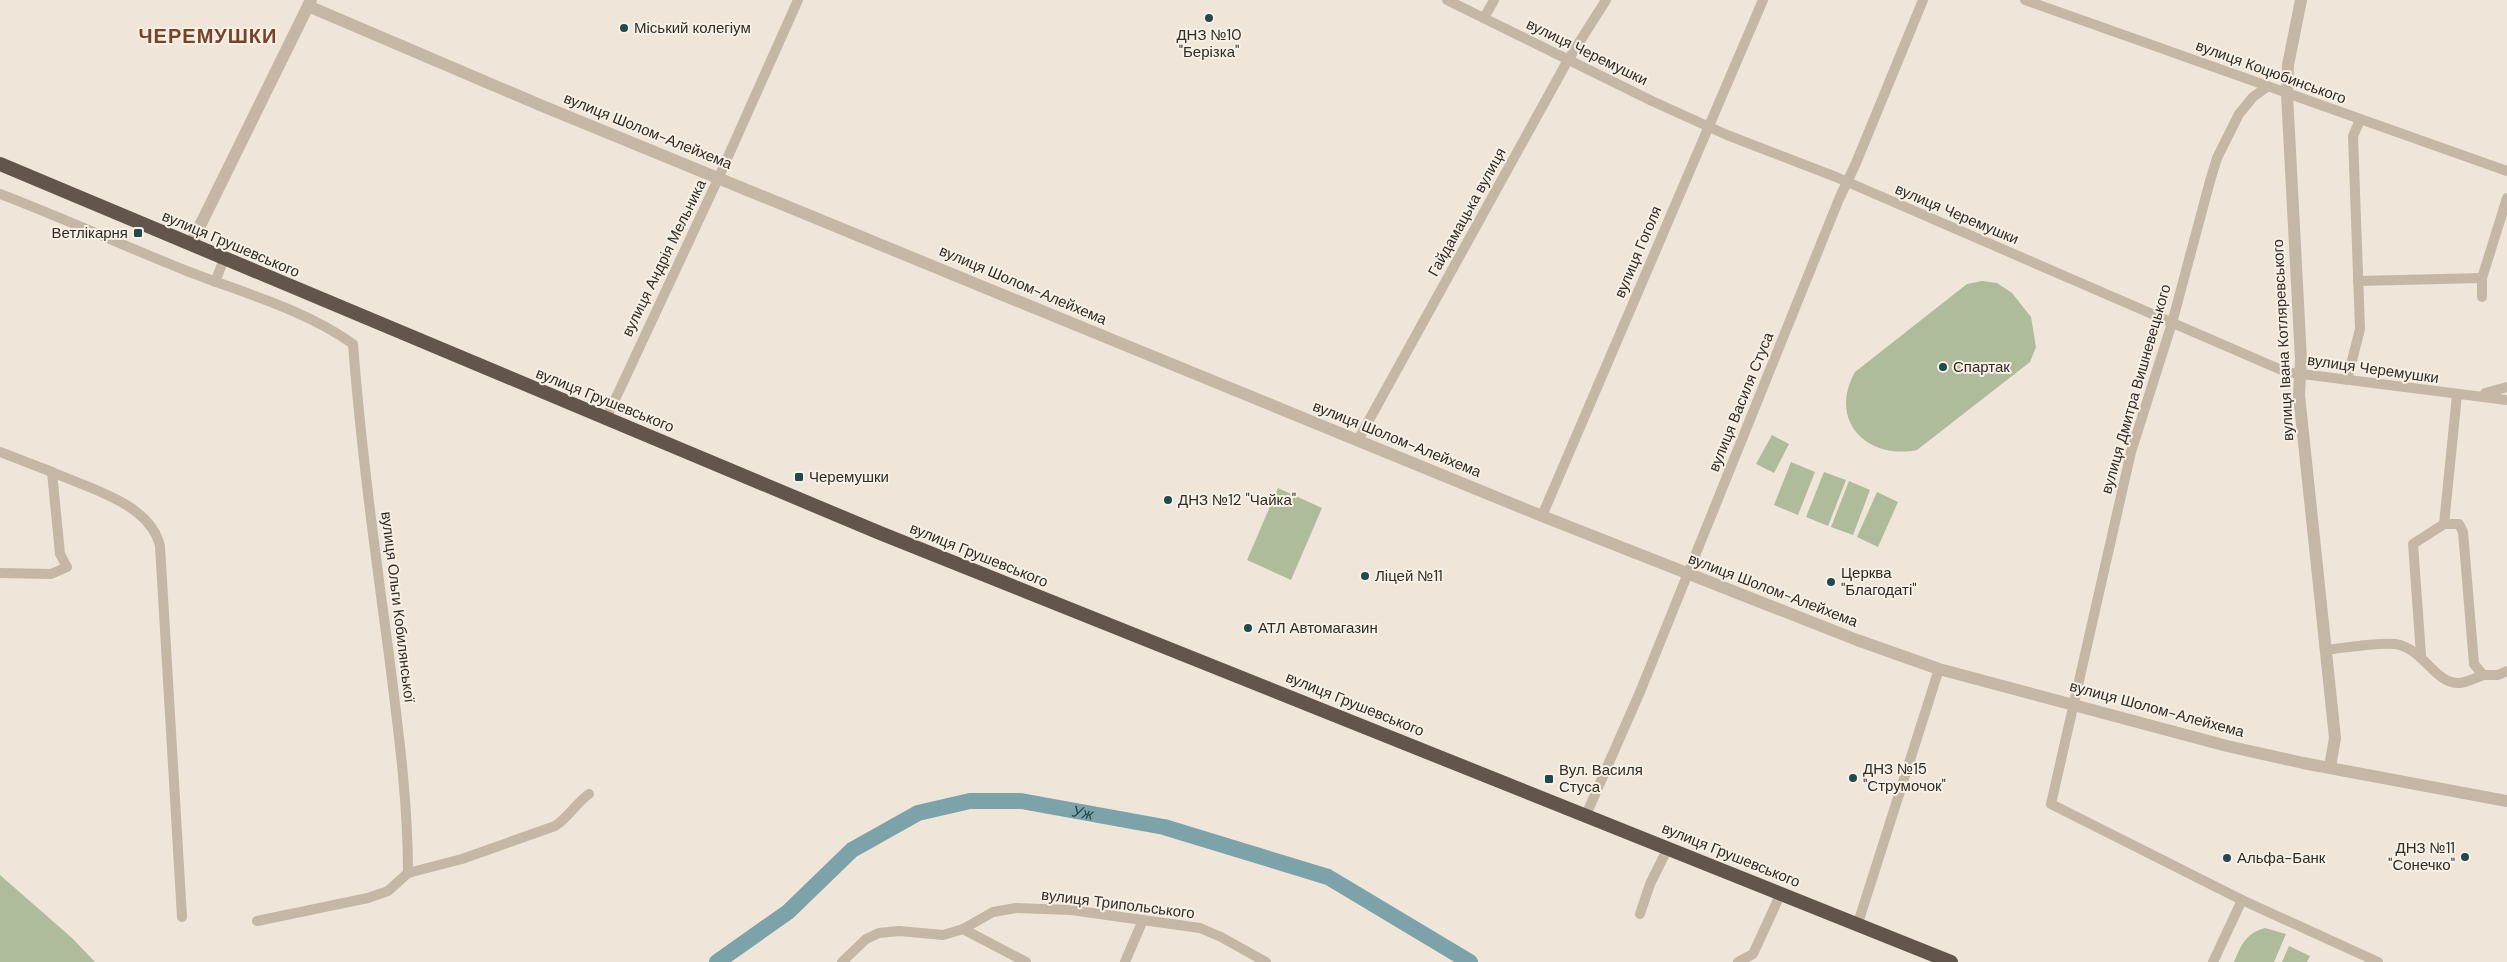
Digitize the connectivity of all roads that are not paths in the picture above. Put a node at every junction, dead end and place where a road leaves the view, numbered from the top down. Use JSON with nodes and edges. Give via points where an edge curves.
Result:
{"nodes":[{"id":1,"x":798,"y":0,"type":"edge"},
{"id":2,"x":1447,"y":0,"type":"edge"},
{"id":3,"x":1494,"y":0,"type":"edge"},
{"id":4,"x":1606,"y":0,"type":"edge"},
{"id":5,"x":1763,"y":0,"type":"edge"},
{"id":6,"x":1923,"y":0,"type":"edge"},
{"id":7,"x":2025,"y":0,"type":"edge"},
{"id":8,"x":2301,"y":0,"type":"edge"},
{"id":9,"x":309,"y":3,"type":"edge"},
{"id":10,"x":1484,"y":18,"type":"junction"},
{"id":11,"x":1568,"y":60,"type":"junction"},
{"id":12,"x":2267,"y":87,"type":"junction"},
{"id":13,"x":2287,"y":94,"type":"junction"},
{"id":14,"x":2360,"y":120,"type":"junction"},
{"id":15,"x":1708,"y":126,"type":"junction"},
{"id":16,"x":0,"y":164,"type":"edge"},
{"id":17,"x":2507,"y":172,"type":"edge"},
{"id":18,"x":718,"y":179,"type":"junction"},
{"id":19,"x":1848,"y":182,"type":"junction"},
{"id":20,"x":0,"y":194,"type":"edge"},
{"id":21,"x":2507,"y":198,"type":"edge"},
{"id":22,"x":192,"y":244,"type":"junction"},
{"id":23,"x":224,"y":259,"type":"junction"},
{"id":24,"x":2482,"y":278,"type":"junction"},
{"id":25,"x":2358,"y":281,"type":"junction"},
{"id":26,"x":215,"y":282,"type":"junction"},
{"id":27,"x":2482,"y":297,"type":"dead end"},
{"id":28,"x":2172,"y":323,"type":"junction"},
{"id":29,"x":2300,"y":374,"type":"junction"},
{"id":30,"x":2346,"y":380,"type":"junction"},
{"id":31,"x":2507,"y":387,"type":"edge"},
{"id":32,"x":2474,"y":395,"type":"junction"},
{"id":33,"x":2457,"y":396,"type":"junction"},
{"id":34,"x":2507,"y":400,"type":"edge"},
{"id":35,"x":606,"y":419,"type":"junction"},
{"id":36,"x":1358,"y":440,"type":"junction"},
{"id":37,"x":0,"y":452,"type":"edge"},
{"id":38,"x":52,"y":472,"type":"junction"},
{"id":39,"x":1542,"y":516,"type":"junction"},
{"id":40,"x":2444,"y":524,"type":"junction"},
{"id":41,"x":0,"y":572,"type":"edge"},
{"id":42,"x":1687,"y":574,"type":"junction"},
{"id":43,"x":2326,"y":650,"type":"junction"},
{"id":44,"x":2421,"y":655,"type":"junction"},
{"id":45,"x":1939,"y":669,"type":"junction"},
{"id":46,"x":2507,"y":671,"type":"edge"},
{"id":47,"x":2483,"y":676,"type":"junction"},
{"id":48,"x":2073,"y":704,"type":"junction"},
{"id":49,"x":2330,"y":767,"type":"junction"},
{"id":50,"x":589,"y":794,"type":"dead end"},
{"id":51,"x":2507,"y":801,"type":"edge"},
{"id":52,"x":1586,"y":815,"type":"junction"},
{"id":53,"x":1668,"y":848,"type":"junction"},
{"id":54,"x":408,"y":873,"type":"junction"},
{"id":55,"x":1781,"y":893,"type":"junction"},
{"id":56,"x":2242,"y":900,"type":"junction"},
{"id":57,"x":1640,"y":914,"type":"dead end"},
{"id":58,"x":182,"y":917,"type":"dead end"},
{"id":59,"x":1142,"y":920,"type":"junction"},
{"id":60,"x":257,"y":922,"type":"dead end"},
{"id":61,"x":1858,"y":923,"type":"junction"},
{"id":62,"x":963,"y":930,"type":"junction"},
{"id":63,"x":2367,"y":960,"type":"edge"},
{"id":64,"x":842,"y":962,"type":"edge"},
{"id":65,"x":1026,"y":962,"type":"edge"},
{"id":66,"x":1125,"y":962,"type":"edge"},
{"id":67,"x":1266,"y":962,"type":"edge"},
{"id":68,"x":1738,"y":962,"type":"edge"},
{"id":69,"x":1951,"y":962,"type":"edge"},
{"id":70,"x":2213,"y":962,"type":"edge"},
{"id":71,"x":2378,"y":962,"type":"edge"}],
"edges":[{"from":1,"to":18,"type":"street","name":"вулиця Андрія Мельника"},
{"from":2,"to":10,"type":"street","name":"вулиця Черемушки"},
{"from":3,"to":10,"type":"street"},
{"from":4,"to":11,"type":"street","name":"Гайдамацька вулиця"},
{"from":5,"to":15,"type":"street","name":"вулиця Гоголя"},
{"from":6,"to":19,"type":"street","name":"вулиця Василя Стуса"},
{"from":7,"to":12,"type":"street","name":"вулиця Коцюбинського"},
{"from":8,"to":13,"type":"street","name":"вулиця Івана Котляревського","via":[[2288,65]]},
{"from":9,"to":18,"type":"street","name":"вулиця Шолом-Алейхема","via":[[424,56]]},
{"from":9,"to":22,"type":"street"},
{"from":10,"to":11,"type":"street","name":"вулиця Черемушки"},
{"from":11,"to":15,"type":"street","name":"вулиця Черемушки"},
{"from":11,"to":36,"type":"street","name":"Гайдамацька вулиця"},
{"from":12,"to":13,"type":"street","name":"вулиця Коцюбинського"},
{"from":12,"to":28,"type":"street","name":"вулиця Дмитра Вишневецького","via":[[2253,97],[2239,114],[2217,158]]},
{"from":13,"to":14,"type":"street","name":"вулиця Коцюбинського"},
{"from":13,"to":29,"type":"street","name":"вулиця Івана Котляревського"},
{"from":14,"to":17,"type":"street","name":"вулиця Коцюбинського"},
{"from":14,"to":25,"type":"street","via":[[2353,136]]},
{"from":15,"to":19,"type":"street","name":"вулиця Черемушки"},
{"from":15,"to":39,"type":"street","name":"вулиця Гоголя"},
{"from":16,"to":22,"type":"highway","name":"вулиця Грушевського"},
{"from":18,"to":35,"type":"street","name":"вулиця Андрія Мельника"},
{"from":18,"to":36,"type":"street","name":"вулиця Шолом-Алейхема"},
{"from":19,"to":28,"type":"street","name":"вулиця Черемушки"},
{"from":19,"to":42,"type":"street","name":"вулиця Василя Стуса"},
{"from":20,"to":26,"type":"street"},
{"from":21,"to":24,"type":"street"},
{"from":22,"to":23,"type":"highway","name":"вулиця Грушевського"},
{"from":23,"to":26,"type":"street"},
{"from":23,"to":35,"type":"highway","name":"вулиця Грушевського"},
{"from":24,"to":25,"type":"street"},
{"from":24,"to":27,"type":"street"},
{"from":25,"to":30,"type":"street","via":[[2360,329]]},
{"from":26,"to":54,"type":"street","name":"вулиця Ольги Кобилянської","via":[[321,322],[353,344],[398,728],[408,834]]},
{"from":28,"to":29,"type":"street","name":"вулиця Черемушки","via":[[2286,372]]},
{"from":28,"to":48,"type":"street","name":"вулиця Дмитра Вишневецького","via":[[2130,452]]},
{"from":29,"to":30,"type":"street","name":"вулиця Черемушки"},
{"from":29,"to":43,"type":"street","name":"вулиця Івана Котляревського","via":[[2299,395]]},
{"from":30,"to":33,"type":"street","name":"вулиця Черемушки"},
{"from":31,"to":32,"type":"street","name":"вулиця Черемушки"},
{"from":32,"to":33,"type":"street","name":"вулиця Черемушки"},
{"from":32,"to":34,"type":"street","name":"вулиця Черемушки"},
{"from":33,"to":40,"type":"street"},
{"from":35,"to":52,"type":"highway","name":"вулиця Грушевського","via":[[889,537]]},
{"from":36,"to":39,"type":"street","name":"вулиця Шолом-Алейхема"},
{"from":37,"to":38,"type":"street"},
{"from":38,"to":41,"type":"street","via":[[60,554],[67,567],[50,574]]},
{"from":38,"to":58,"type":"street","via":[[131,507],[146,518],[158,535]]},
{"from":39,"to":42,"type":"street","name":"вулиця Шолом-Алейхема"},
{"from":40,"to":44,"type":"street","via":[[2413,544]]},
{"from":40,"to":47,"type":"street","via":[[2459,524],[2463,532],[2474,664]]},
{"from":42,"to":45,"type":"street","name":"вулиця Шолом-Алейхема"},
{"from":42,"to":52,"type":"street","name":"вулиця Василя Стуса"},
{"from":43,"to":44,"type":"street","via":[[2394,644]]},
{"from":43,"to":49,"type":"street","name":"вулиця Івана Котляревського","via":[[2334,738]]},
{"from":44,"to":47,"type":"street","via":[[2440,676],[2448,680],[2460,683]]},
{"from":45,"to":48,"type":"street","name":"вулиця Шолом-Алейхема"},
{"from":45,"to":61,"type":"street"},
{"from":46,"to":47,"type":"street"},
{"from":48,"to":49,"type":"street","name":"вулиця Шолом-Алейхема","via":[[2227,746]]},
{"from":48,"to":56,"type":"street","name":"вулиця Дмитра Вишневецького","via":[[2051,804]]},
{"from":49,"to":51,"type":"street","name":"вулиця Шолом-Алейхема"},
{"from":50,"to":54,"type":"street","via":[[554,826],[462,859]]},
{"from":52,"to":53,"type":"highway","name":"вулиця Грушевського"},
{"from":53,"to":55,"type":"highway","name":"вулиця Грушевського"},
{"from":53,"to":57,"type":"street","via":[[1650,884]]},
{"from":54,"to":60,"type":"street","via":[[388,890],[368,898]]},
{"from":55,"to":61,"type":"highway","name":"вулиця Грушевського"},
{"from":55,"to":68,"type":"street","via":[[1753,954]]},
{"from":56,"to":63,"type":"street"},
{"from":56,"to":70,"type":"street"},
{"from":59,"to":62,"type":"street","name":"вулиця Трипольського","via":[[1071,910],[1016,908],[993,912]]},
{"from":59,"to":66,"type":"street"},
{"from":59,"to":67,"type":"street","name":"вулиця Трипольського","via":[[1200,928]]},
{"from":61,"to":69,"type":"highway","name":"вулиця Грушевського"},
{"from":62,"to":64,"type":"street","via":[[943,935],[899,930],[880,933],[866,939]]},
{"from":62,"to":65,"type":"street"},
{"from":63,"to":71,"type":"street"}]}
